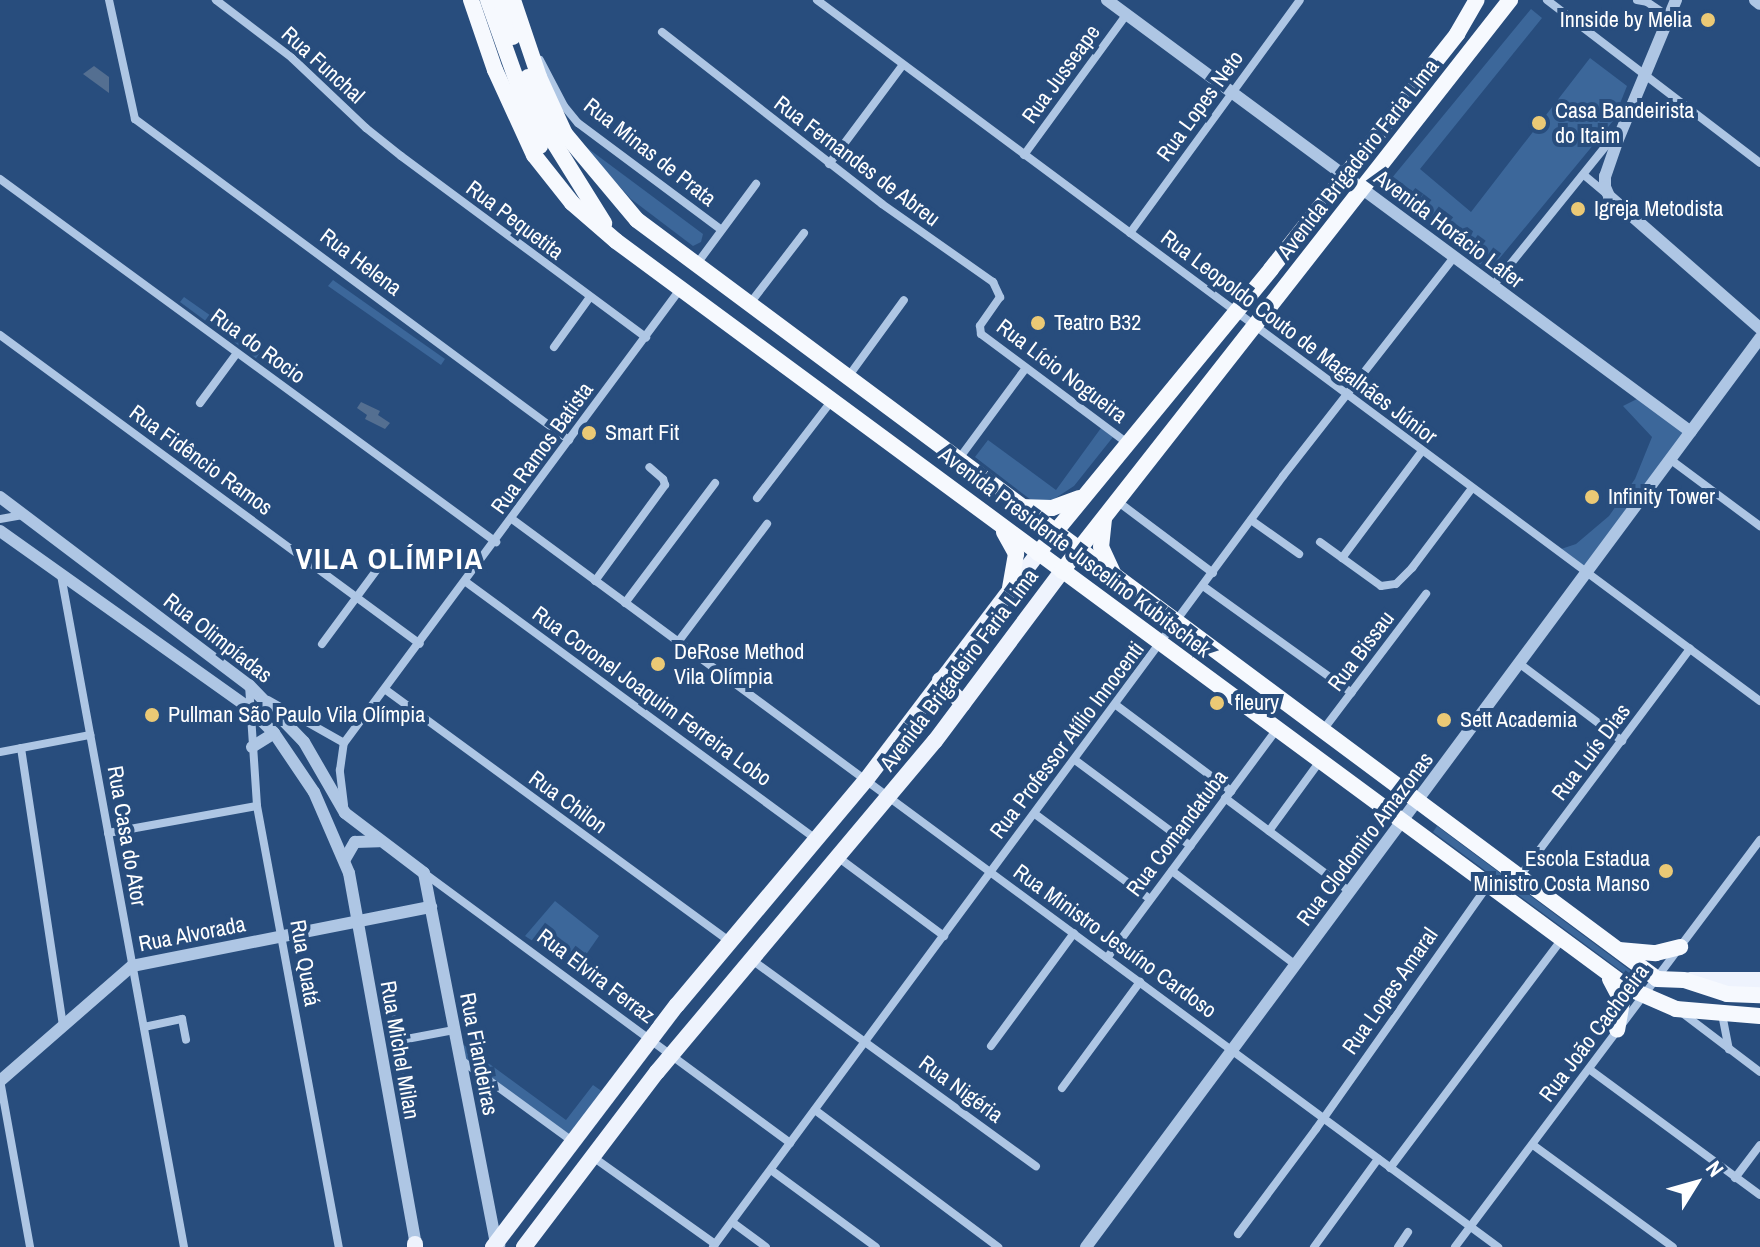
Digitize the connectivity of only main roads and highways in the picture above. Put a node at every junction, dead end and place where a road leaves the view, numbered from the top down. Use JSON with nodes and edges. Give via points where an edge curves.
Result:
{"nodes":[{"id":1,"x":471,"y":0,"type":"edge"},
{"id":2,"x":488,"y":0,"type":"edge"},
{"id":3,"x":500,"y":0,"type":"edge"},
{"id":4,"x":1477,"y":0,"type":"edge"},
{"id":5,"x":1506,"y":2,"type":"edge"},
{"id":6,"x":515,"y":8,"type":"edge"},
{"id":7,"x":564,"y":161,"type":"junction"},
{"id":8,"x":572,"y":203,"type":"junction"},
{"id":9,"x":637,"y":220,"type":"junction"},
{"id":10,"x":616,"y":241,"type":"junction"},
{"id":11,"x":1185,"y":373,"type":"junction"},
{"id":12,"x":1209,"y":382,"type":"junction"},
{"id":13,"x":1169,"y":393,"type":"junction"},
{"id":14,"x":1153,"y":454,"type":"junction"},
{"id":15,"x":1087,"y":493,"type":"junction"},
{"id":16,"x":1020,"y":506,"type":"junction"},
{"id":17,"x":1112,"y":506,"type":"junction"},
{"id":18,"x":996,"y":521,"type":"junction"},
{"id":19,"x":1055,"y":532,"type":"junction"},
{"id":20,"x":1078,"y":549,"type":"junction"},
{"id":21,"x":1038,"y":553,"type":"junction"},
{"id":22,"x":1062,"y":571,"type":"junction"},
{"id":23,"x":1119,"y":580,"type":"junction"},
{"id":24,"x":1010,"y":588,"type":"junction"},
{"id":25,"x":940,"y":680,"type":"junction"},
{"id":26,"x":963,"y":704,"type":"junction"},
{"id":27,"x":758,"y":909,"type":"junction"},
{"id":28,"x":1680,"y":947,"type":"road end"},
{"id":29,"x":1619,"y":950,"type":"junction"},
{"id":30,"x":751,"y":959,"type":"junction"},
{"id":31,"x":1604,"y":971,"type":"junction"},
{"id":32,"x":1684,"y":980,"type":"junction"},
{"id":33,"x":1760,"y":980,"type":"edge"},
{"id":34,"x":1760,"y":995,"type":"edge"},
{"id":35,"x":1760,"y":1016,"type":"edge"},
{"id":36,"x":1617,"y":1030,"type":"road end"},
{"id":37,"x":497,"y":1246,"type":"edge"},
{"id":38,"x":524,"y":1247,"type":"edge"}],
"edges":[{"from":1,"to":8,"type":"highway","name":"Avenida Presidente Juscelino Kubitschek","via":[[521,131]]},
{"from":2,"to":8,"type":"highway","via":[[535,136]]},
{"from":3,"to":7,"type":"highway","via":[[544,123]]},
{"from":4,"to":11,"type":"highway","name":"Avenida Brigadeiro Faria Lima","via":[[1457,34]]},
{"from":5,"to":12,"type":"highway","name":"Avenida Brigadeiro Faria Lima"},
{"from":6,"to":9,"type":"highway","name":"Avenida Presidente Juscelino Kubitschek","via":[[565,134]]},
{"from":7,"to":9,"type":"highway"},
{"from":7,"to":10,"type":"highway"},
{"from":8,"to":10,"type":"highway","name":"Avenida Presidente Juscelino Kubitschek"},
{"from":9,"to":16,"type":"highway","name":"Avenida Presidente Juscelino Kubitschek"},
{"from":10,"to":18,"type":"highway","name":"Avenida Presidente Juscelino Kubitschek"},
{"from":11,"to":12,"type":"highway"},
{"from":11,"to":13,"type":"highway","name":"Avenida Brigadeiro Faria Lima"},
{"from":12,"to":14,"type":"highway","name":"Avenida Brigadeiro Faria Lima"},
{"from":13,"to":14,"type":"highway","via":[[1182,395],[1184,407],[1154,444]]},
{"from":13,"to":15,"type":"highway","name":"Avenida Brigadeiro Faria Lima"},
{"from":14,"to":17,"type":"highway","name":"Avenida Brigadeiro Faria Lima"},
{"from":15,"to":16,"type":"highway","via":[[1052,508]]},
{"from":15,"to":19,"type":"highway","name":"Avenida Brigadeiro Faria Lima"},
{"from":16,"to":19,"type":"highway","name":"Avenida Presidente Juscelino Kubitschek"},
{"from":17,"to":20,"type":"highway","name":"Avenida Brigadeiro Faria Lima"},
{"from":17,"to":23,"type":"highway","via":[[1101,547]]},
{"from":18,"to":21,"type":"highway","name":"Avenida Presidente Juscelino Kubitschek"},
{"from":18,"to":24,"type":"highway","via":[[1016,554]]},
{"from":19,"to":20,"type":"highway","name":"Avenida Presidente Juscelino Kubitschek"},
{"from":19,"to":21,"type":"highway","name":"Avenida Brigadeiro Faria Lima"},
{"from":20,"to":22,"type":"highway","name":"Avenida Brigadeiro Faria Lima"},
{"from":20,"to":23,"type":"highway","name":"Avenida Presidente Juscelino Kubitschek"},
{"from":21,"to":22,"type":"highway","name":"Avenida Presidente Juscelino Kubitschek"},
{"from":21,"to":24,"type":"main road","name":"Avenida Brigadeiro Faria Lima"},
{"from":22,"to":26,"type":"main road","name":"Avenida Brigadeiro Faria Lima"},
{"from":22,"to":31,"type":"highway","name":"Avenida Presidente Juscelino Kubitschek"},
{"from":23,"to":29,"type":"highway","name":"Avenida Presidente Juscelino Kubitschek"},
{"from":24,"to":25,"type":"main road","name":"Avenida Brigadeiro Faria Lima"},
{"from":25,"to":26,"type":"main road"},
{"from":25,"to":27,"type":"main road","name":"Avenida Brigadeiro Faria Lima","via":[[866,780]]},
{"from":26,"to":30,"type":"main road","name":"Avenida Brigadeiro Faria Lima"},
{"from":27,"to":30,"type":"main road","via":[[745,940]]},
{"from":27,"to":37,"type":"main road","name":"Avenida Brigadeiro Faria Lima","via":[[649,1041]]},
{"from":28,"to":29,"type":"highway","via":[[1656,953]]},
{"from":29,"to":32,"type":"highway","name":"Avenida Presidente Juscelino Kubitschek","via":[[1657,979]]},
{"from":30,"to":38,"type":"main road","name":"Avenida Brigadeiro Faria Lima"},
{"from":31,"to":35,"type":"highway","name":"Avenida Presidente Juscelino Kubitschek","via":[[1644,997],[1676,1009]]},
{"from":31,"to":36,"type":"highway","via":[[1622,1002]]},
{"from":32,"to":33,"type":"main road"},
{"from":32,"to":34,"type":"highway","via":[[1727,994]]}]}
